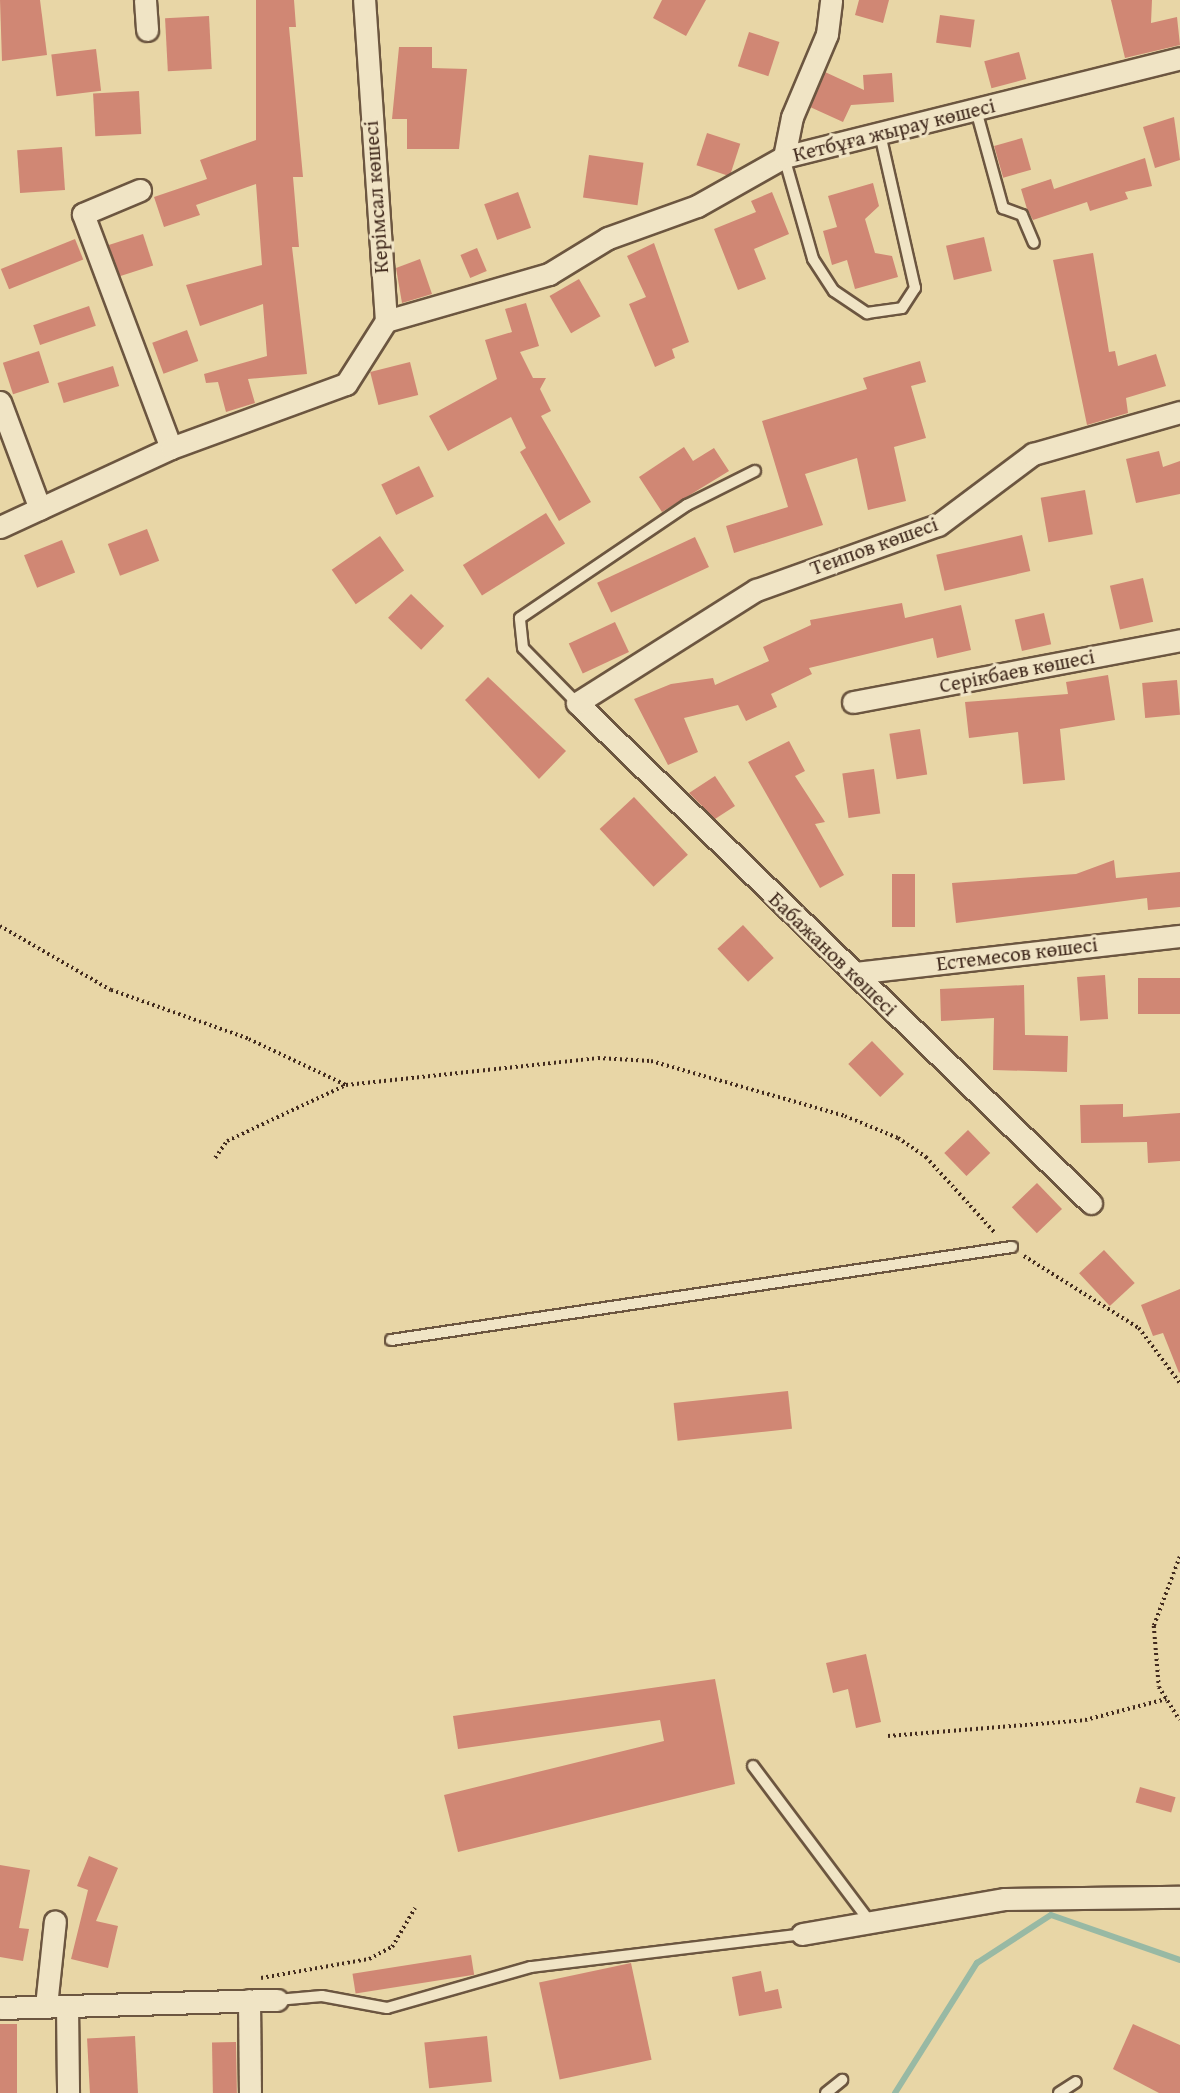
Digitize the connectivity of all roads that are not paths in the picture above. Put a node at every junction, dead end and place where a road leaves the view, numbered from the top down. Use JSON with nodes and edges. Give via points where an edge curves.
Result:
{"nodes":[{"id":1,"x":145,"y":0,"type":"edge"},
{"id":2,"x":364,"y":0,"type":"edge"},
{"id":3,"x":829,"y":1,"type":"edge"},
{"id":4,"x":147,"y":30,"type":"dead end"},
{"id":5,"x":1180,"y":58,"type":"edge"},
{"id":6,"x":976,"y":110,"type":"junction"},
{"id":7,"x":880,"y":134,"type":"junction"},
{"id":8,"x":784,"y":157,"type":"junction"},
{"id":9,"x":140,"y":190,"type":"dead end"},
{"id":10,"x":1034,"y":243,"type":"dead end"},
{"id":11,"x":386,"y":321,"type":"junction"},
{"id":12,"x":0,"y":402,"type":"edge"},
{"id":13,"x":1180,"y":412,"type":"edge"},
{"id":14,"x":171,"y":448,"type":"junction"},
{"id":15,"x":755,"y":471,"type":"dead end"},
{"id":16,"x":40,"y":509,"type":"junction"},
{"id":17,"x":0,"y":527,"type":"edge"},
{"id":18,"x":1180,"y":640,"type":"edge"},
{"id":19,"x":853,"y":702,"type":"dead end"},
{"id":20,"x":577,"y":703,"type":"junction"},
{"id":21,"x":1180,"y":936,"type":"edge"},
{"id":22,"x":855,"y":973,"type":"junction"},
{"id":23,"x":1091,"y":1203,"type":"dead end"},
{"id":24,"x":1012,"y":1247,"type":"road end"},
{"id":25,"x":391,"y":1340,"type":"dead end"},
{"id":26,"x":753,"y":1766,"type":"dead end"},
{"id":27,"x":1180,"y":1897,"type":"edge"},
{"id":28,"x":55,"y":1921,"type":"dead end"},
{"id":29,"x":870,"y":1922,"type":"junction"},
{"id":30,"x":802,"y":1934,"type":"joint"},
{"id":31,"x":249,"y":2000,"type":"junction"},
{"id":32,"x":277,"y":2000,"type":"joint"},
{"id":33,"x":57,"y":2006,"type":"junction"},
{"id":34,"x":0,"y":2008,"type":"edge"},
{"id":35,"x":842,"y":2080,"type":"dead end"},
{"id":36,"x":1076,"y":2082,"type":"dead end"},
{"id":37,"x":68,"y":2093,"type":"edge"},
{"id":38,"x":250,"y":2093,"type":"edge"},
{"id":39,"x":826,"y":2093,"type":"edge"},
{"id":40,"x":1059,"y":2093,"type":"edge"}],
"edges":[{"from":1,"to":4,"type":"street"},
{"from":2,"to":11,"type":"street","name":"Керімсал көшесі"},
{"from":3,"to":8,"type":"street","via":[[827,34],[792,117]]},
{"from":5,"to":6,"type":"street","name":"Кетбұға жырау көшесі"},
{"from":6,"to":7,"type":"street","name":"Кетбұға жырау көшесі"},
{"from":6,"to":10,"type":"lane","via":[[1003,208],[1022,215]]},
{"from":7,"to":8,"type":"street","name":"Кетбұға жырау көшесі"},
{"from":7,"to":8,"type":"lane","via":[[915,288],[902,307],[867,313],[834,291],[813,259]]},
{"from":8,"to":11,"type":"street","name":"Кетбұға жырау көшесі","via":[[697,206],[608,238],[549,274]]},
{"from":9,"to":14,"type":"street","via":[[83,214]]},
{"from":11,"to":14,"type":"street","via":[[346,384]]},
{"from":12,"to":16,"type":"street"},
{"from":13,"to":20,"type":"street","name":"Теипов көшесі","via":[[1033,454],[938,525],[757,590]]},
{"from":14,"to":16,"type":"street"},
{"from":15,"to":20,"type":"lane","via":[[687,505],[520,618],[523,648]]},
{"from":16,"to":17,"type":"street"},
{"from":18,"to":19,"type":"street","name":"Серікбаев көшесі"},
{"from":20,"to":22,"type":"street","name":"Бабажанов көшесі"},
{"from":21,"to":22,"type":"street","name":"Естемесов көшесі"},
{"from":22,"to":23,"type":"street","name":"Бабажанов көшесі"},
{"from":24,"to":25,"type":"lane"},
{"from":26,"to":29,"type":"lane"},
{"from":27,"to":29,"type":"street","via":[[1005,1899]]},
{"from":28,"to":33,"type":"street"},
{"from":29,"to":30,"type":"street"},
{"from":30,"to":32,"type":"lane","via":[[531,1967],[387,2008],[322,1996]]},
{"from":31,"to":32,"type":"street"},
{"from":31,"to":33,"type":"street"},
{"from":31,"to":38,"type":"street"},
{"from":33,"to":34,"type":"street"},
{"from":33,"to":37,"type":"street"},
{"from":35,"to":39,"type":"lane"},
{"from":36,"to":40,"type":"lane"}]}
